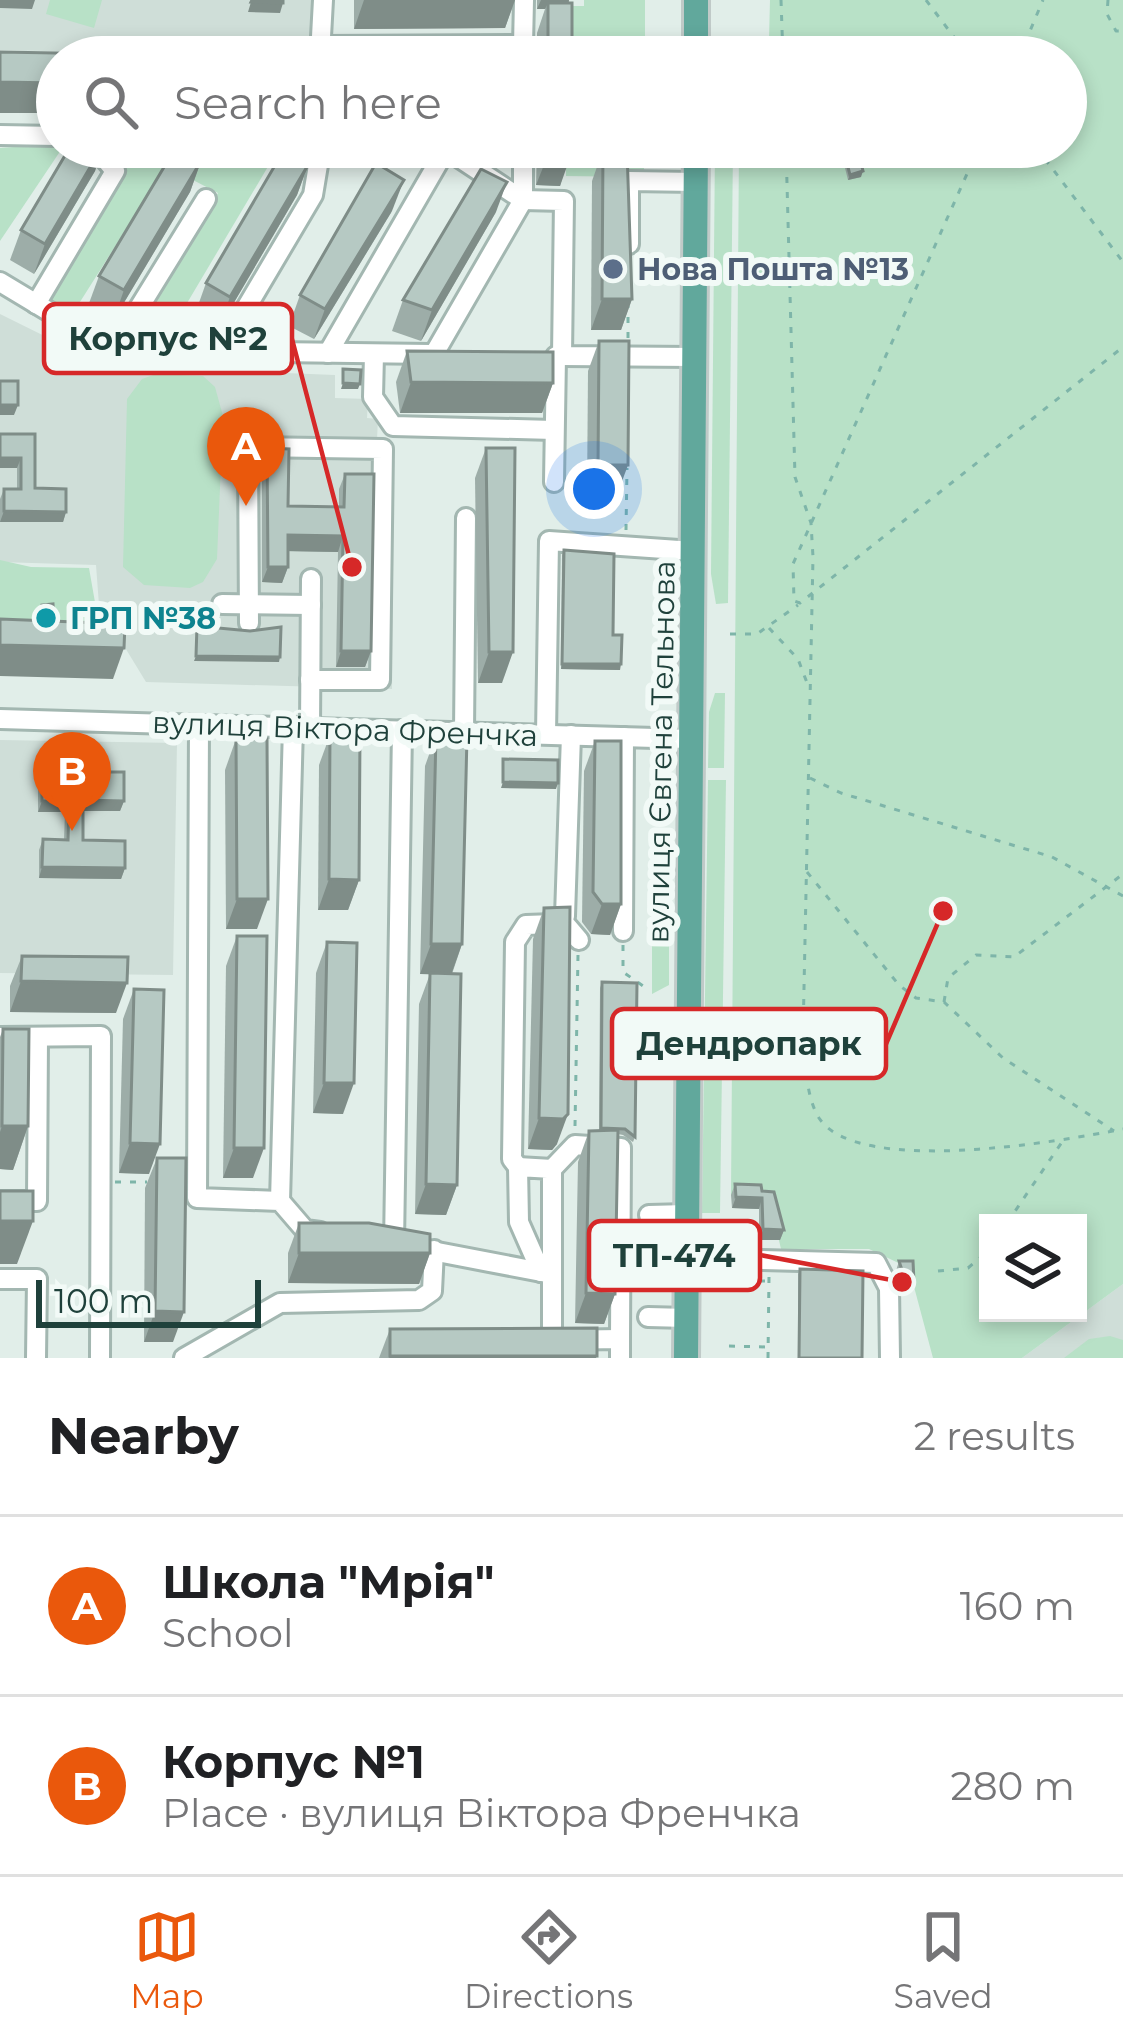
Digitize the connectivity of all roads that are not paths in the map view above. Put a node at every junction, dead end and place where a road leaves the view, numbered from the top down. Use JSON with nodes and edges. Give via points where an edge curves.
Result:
{"nodes":[{"id":1,"x":323,"y":0,"type":"edge"},
{"id":2,"x":524,"y":0,"type":"edge"},
{"id":3,"x":696,"y":0,"type":"edge"},
{"id":4,"x":321,"y":36,"type":"edge"},
{"id":5,"x":524,"y":36,"type":"edge"},
{"id":6,"x":696,"y":36,"type":"edge"},
{"id":7,"x":0,"y":135,"type":"edge"},
{"id":8,"x":36,"y":136,"type":"edge"},
{"id":9,"x":112,"y":168,"type":"edge"},
{"id":10,"x":318,"y":168,"type":"edge"},
{"id":11,"x":434,"y":168,"type":"edge"},
{"id":12,"x":475,"y":168,"type":"edge"},
{"id":13,"x":524,"y":168,"type":"edge"},
{"id":14,"x":696,"y":168,"type":"edge"},
{"id":15,"x":696,"y":182,"type":"junction"},
{"id":16,"x":206,"y":199,"type":"dead end"},
{"id":17,"x":524,"y":200,"type":"junction"},
{"id":18,"x":629,"y":261,"type":"edge"},
{"id":19,"x":0,"y":282,"type":"edge"},
{"id":20,"x":36,"y":304,"type":"junction"},
{"id":21,"x":113,"y":350,"type":"junction"},
{"id":22,"x":220,"y":352,"type":"junction"},
{"id":23,"x":328,"y":353,"type":"junction"},
{"id":24,"x":374,"y":353,"type":"junction"},
{"id":25,"x":551,"y":356,"type":"junction"},
{"id":26,"x":694,"y":358,"type":"junction"},
{"id":27,"x":373,"y":398,"type":"junction"},
{"id":28,"x":554,"y":430,"type":"junction"},
{"id":29,"x":372,"y":448,"type":"junction"},
{"id":30,"x":554,"y":482,"type":"dead end"},
{"id":31,"x":466,"y":518,"type":"dead end"},
{"id":32,"x":693,"y":551,"type":"junction"},
{"id":33,"x":311,"y":579,"type":"dead end"},
{"id":34,"x":221,"y":604,"type":"dead end"},
{"id":35,"x":310,"y":605,"type":"junction"},
{"id":36,"x":250,"y":614,"type":"junction"},
{"id":37,"x":310,"y":680,"type":"junction"},
{"id":38,"x":0,"y":719,"type":"edge"},
{"id":39,"x":199,"y":725,"type":"junction"},
{"id":40,"x":302,"y":728,"type":"junction"},
{"id":41,"x":402,"y":730,"type":"junction"},
{"id":42,"x":464,"y":732,"type":"junction"},
{"id":43,"x":547,"y":734,"type":"junction"},
{"id":44,"x":572,"y":735,"type":"junction"},
{"id":45,"x":624,"y":737,"type":"junction"},
{"id":46,"x":690,"y":739,"type":"junction"},
{"id":47,"x":562,"y":920,"type":"junction"},
{"id":48,"x":623,"y":931,"type":"road end"},
{"id":49,"x":579,"y":940,"type":"road end"},
{"id":50,"x":0,"y":1037,"type":"edge"},
{"id":51,"x":38,"y":1037,"type":"junction"},
{"id":52,"x":518,"y":1167,"type":"junction"},
{"id":53,"x":552,"y":1168,"type":"junction"},
{"id":54,"x":0,"y":1201,"type":"edge"},
{"id":55,"x":280,"y":1201,"type":"junction"},
{"id":56,"x":687,"y":1214,"type":"junction"},
{"id":57,"x":649,"y":1215,"type":"dead end"},
{"id":58,"x":350,"y":1237,"type":"edge"},
{"id":59,"x":372,"y":1240,"type":"edge"},
{"id":60,"x":394,"y":1244,"type":"junction"},
{"id":61,"x":434,"y":1250,"type":"junction"},
{"id":62,"x":687,"y":1258,"type":"junction"},
{"id":63,"x":546,"y":1273,"type":"junction"},
{"id":64,"x":0,"y":1279,"type":"edge"},
{"id":65,"x":648,"y":1316,"type":"dead end"},
{"id":66,"x":687,"y":1318,"type":"junction"},
{"id":67,"x":620,"y":1349,"type":"edge"},
{"id":68,"x":36,"y":1358,"type":"edge"},
{"id":69,"x":100,"y":1358,"type":"edge"},
{"id":70,"x":184,"y":1358,"type":"edge"},
{"id":71,"x":686,"y":1358,"type":"edge"},
{"id":72,"x":890,"y":1358,"type":"edge"}],
"edges":[{"from":1,"to":4,"type":"street"},
{"from":2,"to":5,"type":"street"},
{"from":3,"to":6,"type":"main road"},
{"from":7,"to":8,"type":"street"},
{"from":9,"to":20,"type":"street"},
{"from":10,"to":22,"type":"street","via":[[313,195]]},
{"from":11,"to":23,"type":"street"},
{"from":12,"to":17,"type":"street"},
{"from":13,"to":17,"type":"street"},
{"from":14,"to":15,"type":"main road","name":"вулиця Євгена Тельнова"},
{"from":15,"to":18,"type":"street","via":[[629,181]]},
{"from":15,"to":26,"type":"main road","name":"вулиця Євгена Тельнова"},
{"from":16,"to":21,"type":"street"},
{"from":17,"to":24,"type":"street","via":[[444,354]]},
{"from":17,"to":25,"type":"street","via":[[564,201]]},
{"from":19,"to":20,"type":"street"},
{"from":20,"to":21,"type":"street"},
{"from":21,"to":22,"type":"street"},
{"from":22,"to":23,"type":"street"},
{"from":23,"to":24,"type":"street"},
{"from":24,"to":27,"type":"street"},
{"from":25,"to":26,"type":"street"},
{"from":25,"to":28,"type":"street"},
{"from":26,"to":32,"type":"main road","name":"вулиця Євгена Тельнова"},
{"from":27,"to":28,"type":"street","via":[[384,420],[401,428]]},
{"from":27,"to":29,"type":"street"},
{"from":28,"to":30,"type":"street"},
{"from":29,"to":36,"type":"street","via":[[248,447]]},
{"from":29,"to":37,"type":"street","via":[[383,449],[380,680]]},
{"from":31,"to":42,"type":"street"},
{"from":32,"to":43,"type":"street","via":[[549,542]]},
{"from":32,"to":46,"type":"main road","name":"вулиця Євгена Тельнова"},
{"from":33,"to":35,"type":"street"},
{"from":34,"to":36,"type":"street"},
{"from":35,"to":36,"type":"street"},
{"from":35,"to":37,"type":"street"},
{"from":37,"to":40,"type":"street"},
{"from":38,"to":39,"type":"street","name":"вулиця Віктора Френчка"},
{"from":39,"to":40,"type":"street","name":"вулиця Віктора Френчка"},
{"from":39,"to":55,"type":"street","via":[[197,1198]]},
{"from":40,"to":41,"type":"street","name":"вулиця Віктора Френчка"},
{"from":40,"to":55,"type":"street"},
{"from":41,"to":42,"type":"street","name":"вулиця Віктора Френчка"},
{"from":41,"to":60,"type":"street"},
{"from":42,"to":43,"type":"street","name":"вулиця Віктора Френчка"},
{"from":43,"to":44,"type":"street","name":"вулиця Віктора Френчка"},
{"from":44,"to":45,"type":"street","name":"вулиця Віктора Френчка"},
{"from":44,"to":47,"type":"street"},
{"from":45,"to":46,"type":"street","name":"вулиця Віктора Френчка"},
{"from":45,"to":48,"type":"street"},
{"from":46,"to":56,"type":"main road","name":"вулиця Євгена Тельнова"},
{"from":47,"to":49,"type":"street"},
{"from":47,"to":52,"type":"street","via":[[526,926],[515,941]]},
{"from":50,"to":51,"type":"street"},
{"from":51,"to":54,"type":"street","via":[[38,1201]]},
{"from":51,"to":69,"type":"street","via":[[101,1036]]},
{"from":52,"to":53,"type":"street"},
{"from":52,"to":63,"type":"street","via":[[519,1222]]},
{"from":53,"to":63,"type":"street"},
{"from":53,"to":67,"type":"street","via":[[575,1145],[621,1148]]},
{"from":55,"to":58,"type":"street","via":[[305,1230]]},
{"from":56,"to":57,"type":"street"},
{"from":56,"to":62,"type":"main road","name":"вулиця Євгена Тельнова"},
{"from":59,"to":60,"type":"street"},
{"from":60,"to":61,"type":"street"},
{"from":61,"to":63,"type":"street"},
{"from":61,"to":70,"type":"street","via":[[432,1291],[419,1300],[280,1303]]},
{"from":62,"to":66,"type":"main road","name":"вулиця Євгена Тельнова"},
{"from":62,"to":72,"type":"street","via":[[876,1263],[889,1288]]},
{"from":63,"to":67,"type":"street","via":[[552,1340]]},
{"from":64,"to":68,"type":"street","via":[[38,1279]]},
{"from":65,"to":66,"type":"street"},
{"from":66,"to":71,"type":"main road","name":"вулиця Євгена Тельнова"}]}
